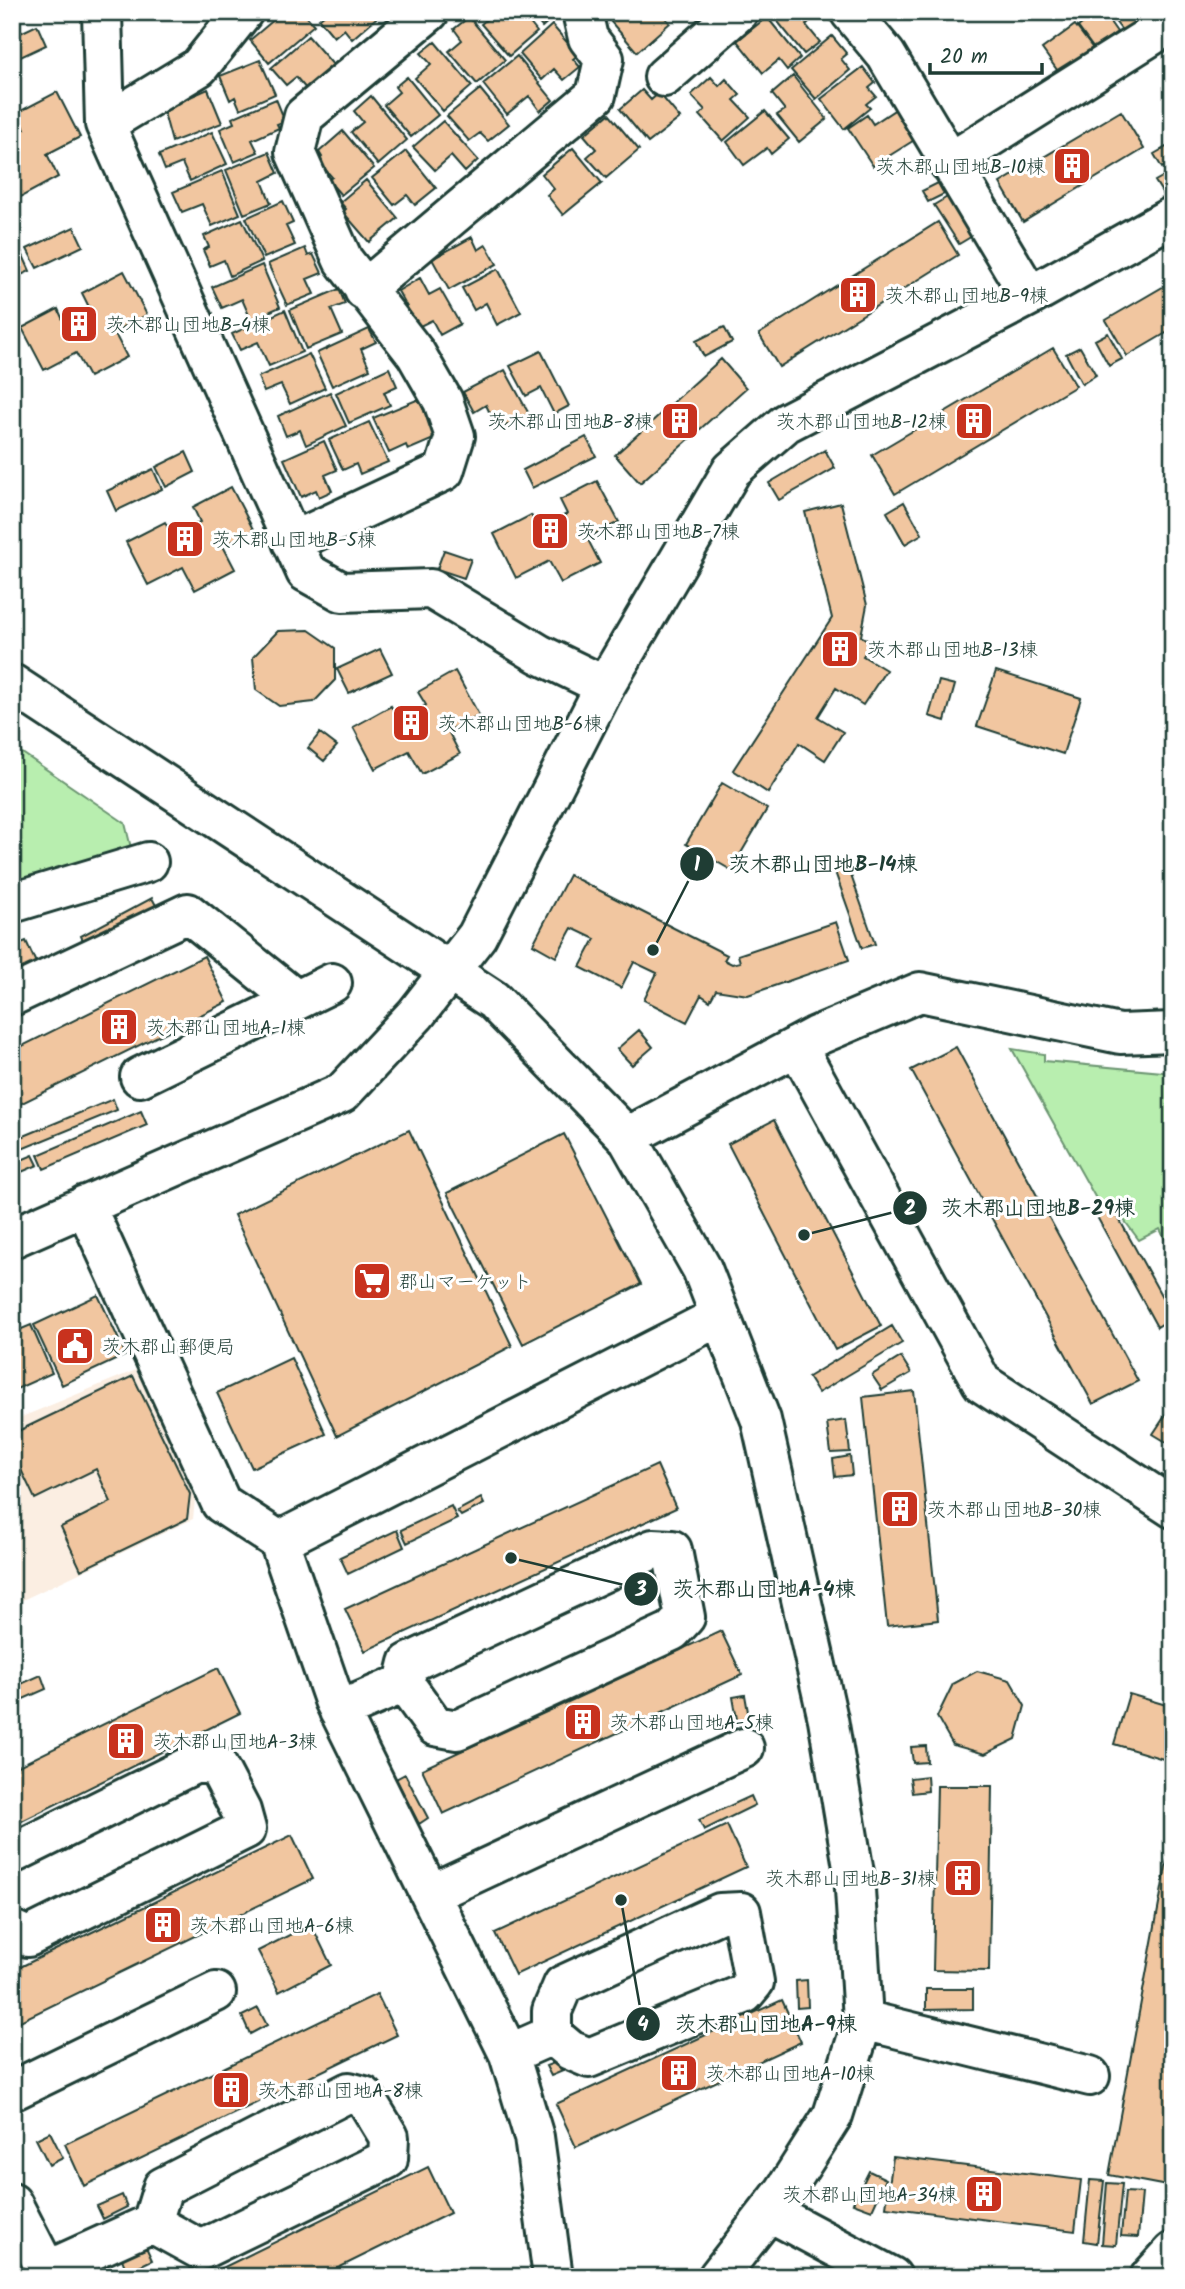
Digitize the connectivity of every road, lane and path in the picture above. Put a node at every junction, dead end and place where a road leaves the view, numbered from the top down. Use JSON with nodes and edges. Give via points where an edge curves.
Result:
{"nodes":[{"id":1,"x":102,"y":12,"type":"edge"},
{"id":2,"x":243,"y":12,"type":"edge"},
{"id":3,"x":429,"y":12,"type":"edge"},
{"id":4,"x":582,"y":12,"type":"edge"},
{"id":5,"x":738,"y":12,"type":"edge"},
{"id":6,"x":849,"y":12,"type":"edge"},
{"id":7,"x":1173,"y":22,"type":"edge"},
{"id":8,"x":664,"y":77,"type":"dead end"},
{"id":9,"x":105,"y":124,"type":"junction"},
{"id":10,"x":950,"y":163,"type":"junction"},
{"id":11,"x":1173,"y":216,"type":"edge"},
{"id":12,"x":364,"y":290,"type":"junction"},
{"id":13,"x":1030,"y":296,"type":"junction"},
{"id":14,"x":292,"y":542,"type":"junction"},
{"id":15,"x":12,"y":684,"type":"edge"},
{"id":16,"x":605,"y":686,"type":"junction"},
{"id":17,"x":148,"y":862,"type":"dead end"},
{"id":18,"x":12,"y":903,"type":"edge"},
{"id":19,"x":447,"y":971,"type":"junction"},
{"id":20,"x":332,"y":984,"type":"dead end"},
{"id":21,"x":12,"y":996,"type":"edge"},
{"id":22,"x":296,"y":1000,"type":"junction"},
{"id":23,"x":1173,"y":1032,"type":"edge"},
{"id":24,"x":797,"y":1046,"type":"junction"},
{"id":25,"x":139,"y":1077,"type":"dead end"},
{"id":26,"x":627,"y":1137,"type":"junction"},
{"id":27,"x":85,"y":1205,"type":"junction"},
{"id":28,"x":12,"y":1238,"type":"edge"},
{"id":29,"x":720,"y":1315,"type":"junction"},
{"id":30,"x":1173,"y":1508,"type":"edge"},
{"id":31,"x":279,"y":1541,"type":"junction"},
{"id":32,"x":404,"y":1683,"type":"junction"},
{"id":33,"x":339,"y":1711,"type":"junction"},
{"id":34,"x":744,"y":1748,"type":"dead end"},
{"id":35,"x":12,"y":1854,"type":"edge"},
{"id":36,"x":430,"y":1894,"type":"junction"},
{"id":37,"x":12,"y":1930,"type":"edge"},
{"id":38,"x":216,"y":1992,"type":"dead end"},
{"id":39,"x":863,"y":2020,"type":"junction"},
{"id":40,"x":552,"y":2035,"type":"junction"},
{"id":41,"x":509,"y":2054,"type":"junction"},
{"id":42,"x":1090,"y":2076,"type":"dead end"},
{"id":43,"x":12,"y":2091,"type":"edge"},
{"id":44,"x":12,"y":2203,"type":"edge"},
{"id":45,"x":770,"y":2212,"type":"junction"},
{"id":46,"x":152,"y":2223,"type":"junction"},
{"id":47,"x":1173,"y":2252,"type":"edge"},
{"id":48,"x":48,"y":2274,"type":"edge"},
{"id":49,"x":553,"y":2277,"type":"edge"},
{"id":50,"x":718,"y":2277,"type":"edge"},
{"id":51,"x":892,"y":2277,"type":"edge"},
{"id":52,"x":1150,"y":2277,"type":"edge"}],
"edges":[{"from":1,"to":9,"type":"street"},
{"from":2,"to":9,"type":"street","via":[[199,67]]},
{"from":3,"to":12,"type":"street","via":[[304,116],[295,152],[343,260]]},
{"from":4,"to":12,"type":"street","via":[[588,38],[604,60],[596,95]]},
{"from":5,"to":8,"type":"street"},
{"from":6,"to":10,"type":"street","via":[[886,55]]},
{"from":7,"to":10,"type":"street"},
{"from":9,"to":14,"type":"street"},
{"from":10,"to":13,"type":"street"},
{"from":11,"to":13,"type":"street"},
{"from":12,"to":14,"type":"street","via":[[416,354],[443,401],[455,436],[444,471]]},
{"from":13,"to":16,"type":"street","via":[[786,423],[732,470]]},
{"from":14,"to":16,"type":"street","via":[[306,572],[342,592],[431,589],[539,654]]},
{"from":15,"to":19,"type":"street"},
{"from":16,"to":19,"type":"street","via":[[477,936]]},
{"from":17,"to":18,"type":"street"},
{"from":19,"to":26,"type":"street","via":[[493,1000]]},
{"from":19,"to":27,"type":"street","via":[[416,1014],[342,1093]]},
{"from":20,"to":22,"type":"street"},
{"from":21,"to":22,"type":"street","via":[[188,913]]},
{"from":22,"to":25,"type":"street"},
{"from":23,"to":24,"type":"street","via":[[1119,1034],[920,992]]},
{"from":24,"to":26,"type":"street"},
{"from":24,"to":30,"type":"street","via":[[982,1382]]},
{"from":26,"to":29,"type":"street","via":[[702,1269]]},
{"from":27,"to":28,"type":"street"},
{"from":27,"to":31,"type":"street","via":[[221,1503]]},
{"from":29,"to":31,"type":"street"},
{"from":29,"to":39,"type":"street","via":[[761,1420],[828,1719],[854,1873]]},
{"from":31,"to":33,"type":"street"},
{"from":32,"to":32,"type":"street","via":[[409,1663],[653,1549],[671,1550],[685,1617],[672,1631],[457,1730],[435,1726]]},
{"from":32,"to":33,"type":"street"},
{"from":33,"to":36,"type":"street"},
{"from":34,"to":36,"type":"street"},
{"from":35,"to":37,"type":"street","via":[[198,1762],[218,1767],[246,1829],[28,1937]]},
{"from":36,"to":41,"type":"street"},
{"from":38,"to":43,"type":"street"},
{"from":39,"to":42,"type":"street"},
{"from":39,"to":45,"type":"street","via":[[833,2115]]},
{"from":40,"to":40,"type":"street","via":[[552,2011],[563,1985],[720,1913],[741,1912],[754,1982],[744,1994],[589,2058]]},
{"from":40,"to":41,"type":"street"},
{"from":41,"to":49,"type":"street","via":[[534,2137]]},
{"from":44,"to":48,"type":"street"},
{"from":45,"to":50,"type":"street"},
{"from":45,"to":51,"type":"street"},
{"from":46,"to":46,"type":"street","via":[[163,2187],[349,2092],[364,2096],[389,2137],[388,2159],[201,2250]]},
{"from":46,"to":48,"type":"street"},
{"from":47,"to":52,"type":"street"}]}
